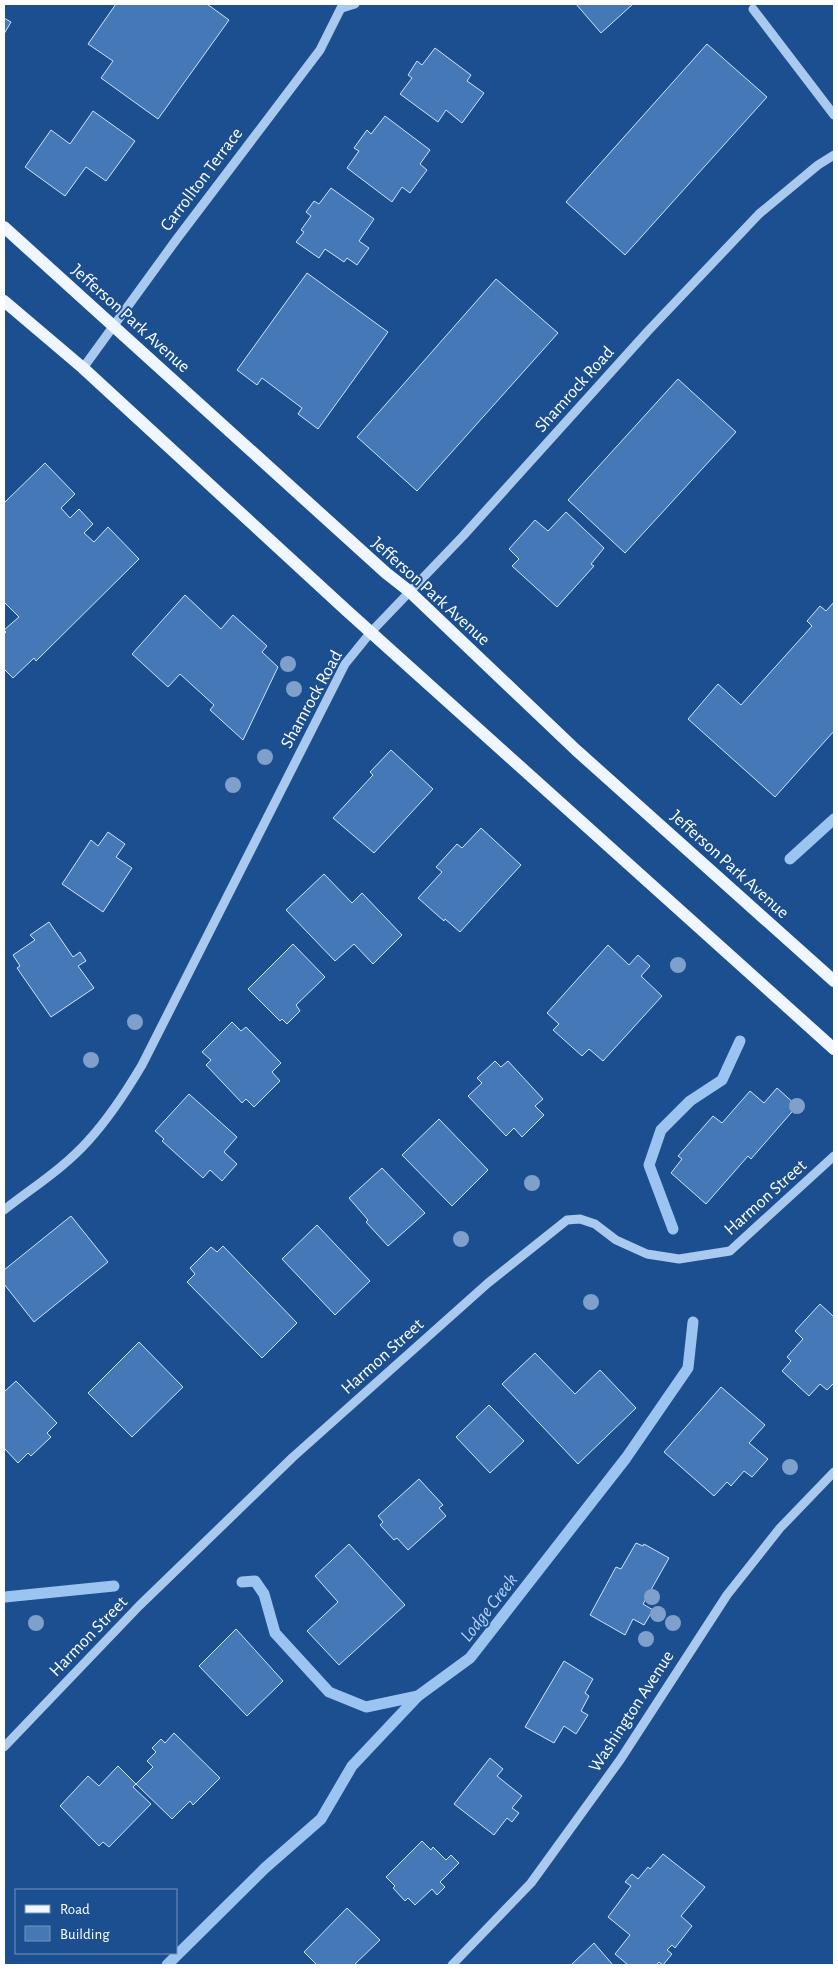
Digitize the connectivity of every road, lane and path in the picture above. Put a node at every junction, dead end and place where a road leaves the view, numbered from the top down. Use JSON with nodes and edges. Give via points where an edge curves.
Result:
{"nodes":[{"id":1,"x":355,"y":4,"type":"edge"},
{"id":2,"x":343,"y":6,"type":"edge"},
{"id":3,"x":753,"y":9,"type":"dead end"},
{"id":4,"x":834,"y":115,"type":"edge"},
{"id":5,"x":834,"y":155,"type":"edge"},
{"id":6,"x":4,"y":227,"type":"edge"},
{"id":7,"x":4,"y":301,"type":"edge"},
{"id":8,"x":113,"y":326,"type":"junction"},
{"id":9,"x":83,"y":368,"type":"junction"},
{"id":10,"x":409,"y":591,"type":"junction"},
{"id":11,"x":371,"y":632,"type":"junction"},
{"id":12,"x":834,"y":981,"type":"edge"},
{"id":13,"x":834,"y":1049,"type":"edge"},
{"id":14,"x":834,"y":1156,"type":"edge"},
{"id":15,"x":4,"y":1210,"type":"edge"},
{"id":16,"x":834,"y":1472,"type":"edge"},
{"id":17,"x":4,"y":1748,"type":"edge"},
{"id":18,"x":452,"y":1965,"type":"edge"}],
"edges":[{"from":1,"to":2,"type":"street","name":"Carrollton Terrace"},
{"from":2,"to":8,"type":"street","name":"Carrollton Terrace","via":[[320,50]]},
{"from":3,"to":4,"type":"street"},
{"from":5,"to":10,"type":"street","name":"Shamrock Road","via":[[759,214]]},
{"from":6,"to":8,"type":"main road","name":"Jefferson Park Avenue"},
{"from":7,"to":9,"type":"main road"},
{"from":8,"to":9,"type":"street","name":"Carrollton Terrace"},
{"from":8,"to":10,"type":"main road","name":"Jefferson Park Avenue","via":[[386,574]]},
{"from":9,"to":11,"type":"main road"},
{"from":10,"to":11,"type":"street","name":"Shamrock Road"},
{"from":10,"to":12,"type":"main road","name":"Jefferson Park Avenue","via":[[576,750]]},
{"from":11,"to":13,"type":"main road"},
{"from":11,"to":15,"type":"street","name":"Shamrock Road","via":[[345,664],[124,1096],[87,1142]]},
{"from":14,"to":17,"type":"street","name":"Harmon Street","via":[[730,1251],[679,1259],[647,1254],[616,1240],[595,1224],[580,1219],[567,1220],[488,1283],[292,1457],[139,1606]]},
{"from":16,"to":18,"type":"street","name":"Washington Avenue","via":[[780,1528],[727,1594],[620,1760],[531,1883]]}]}
